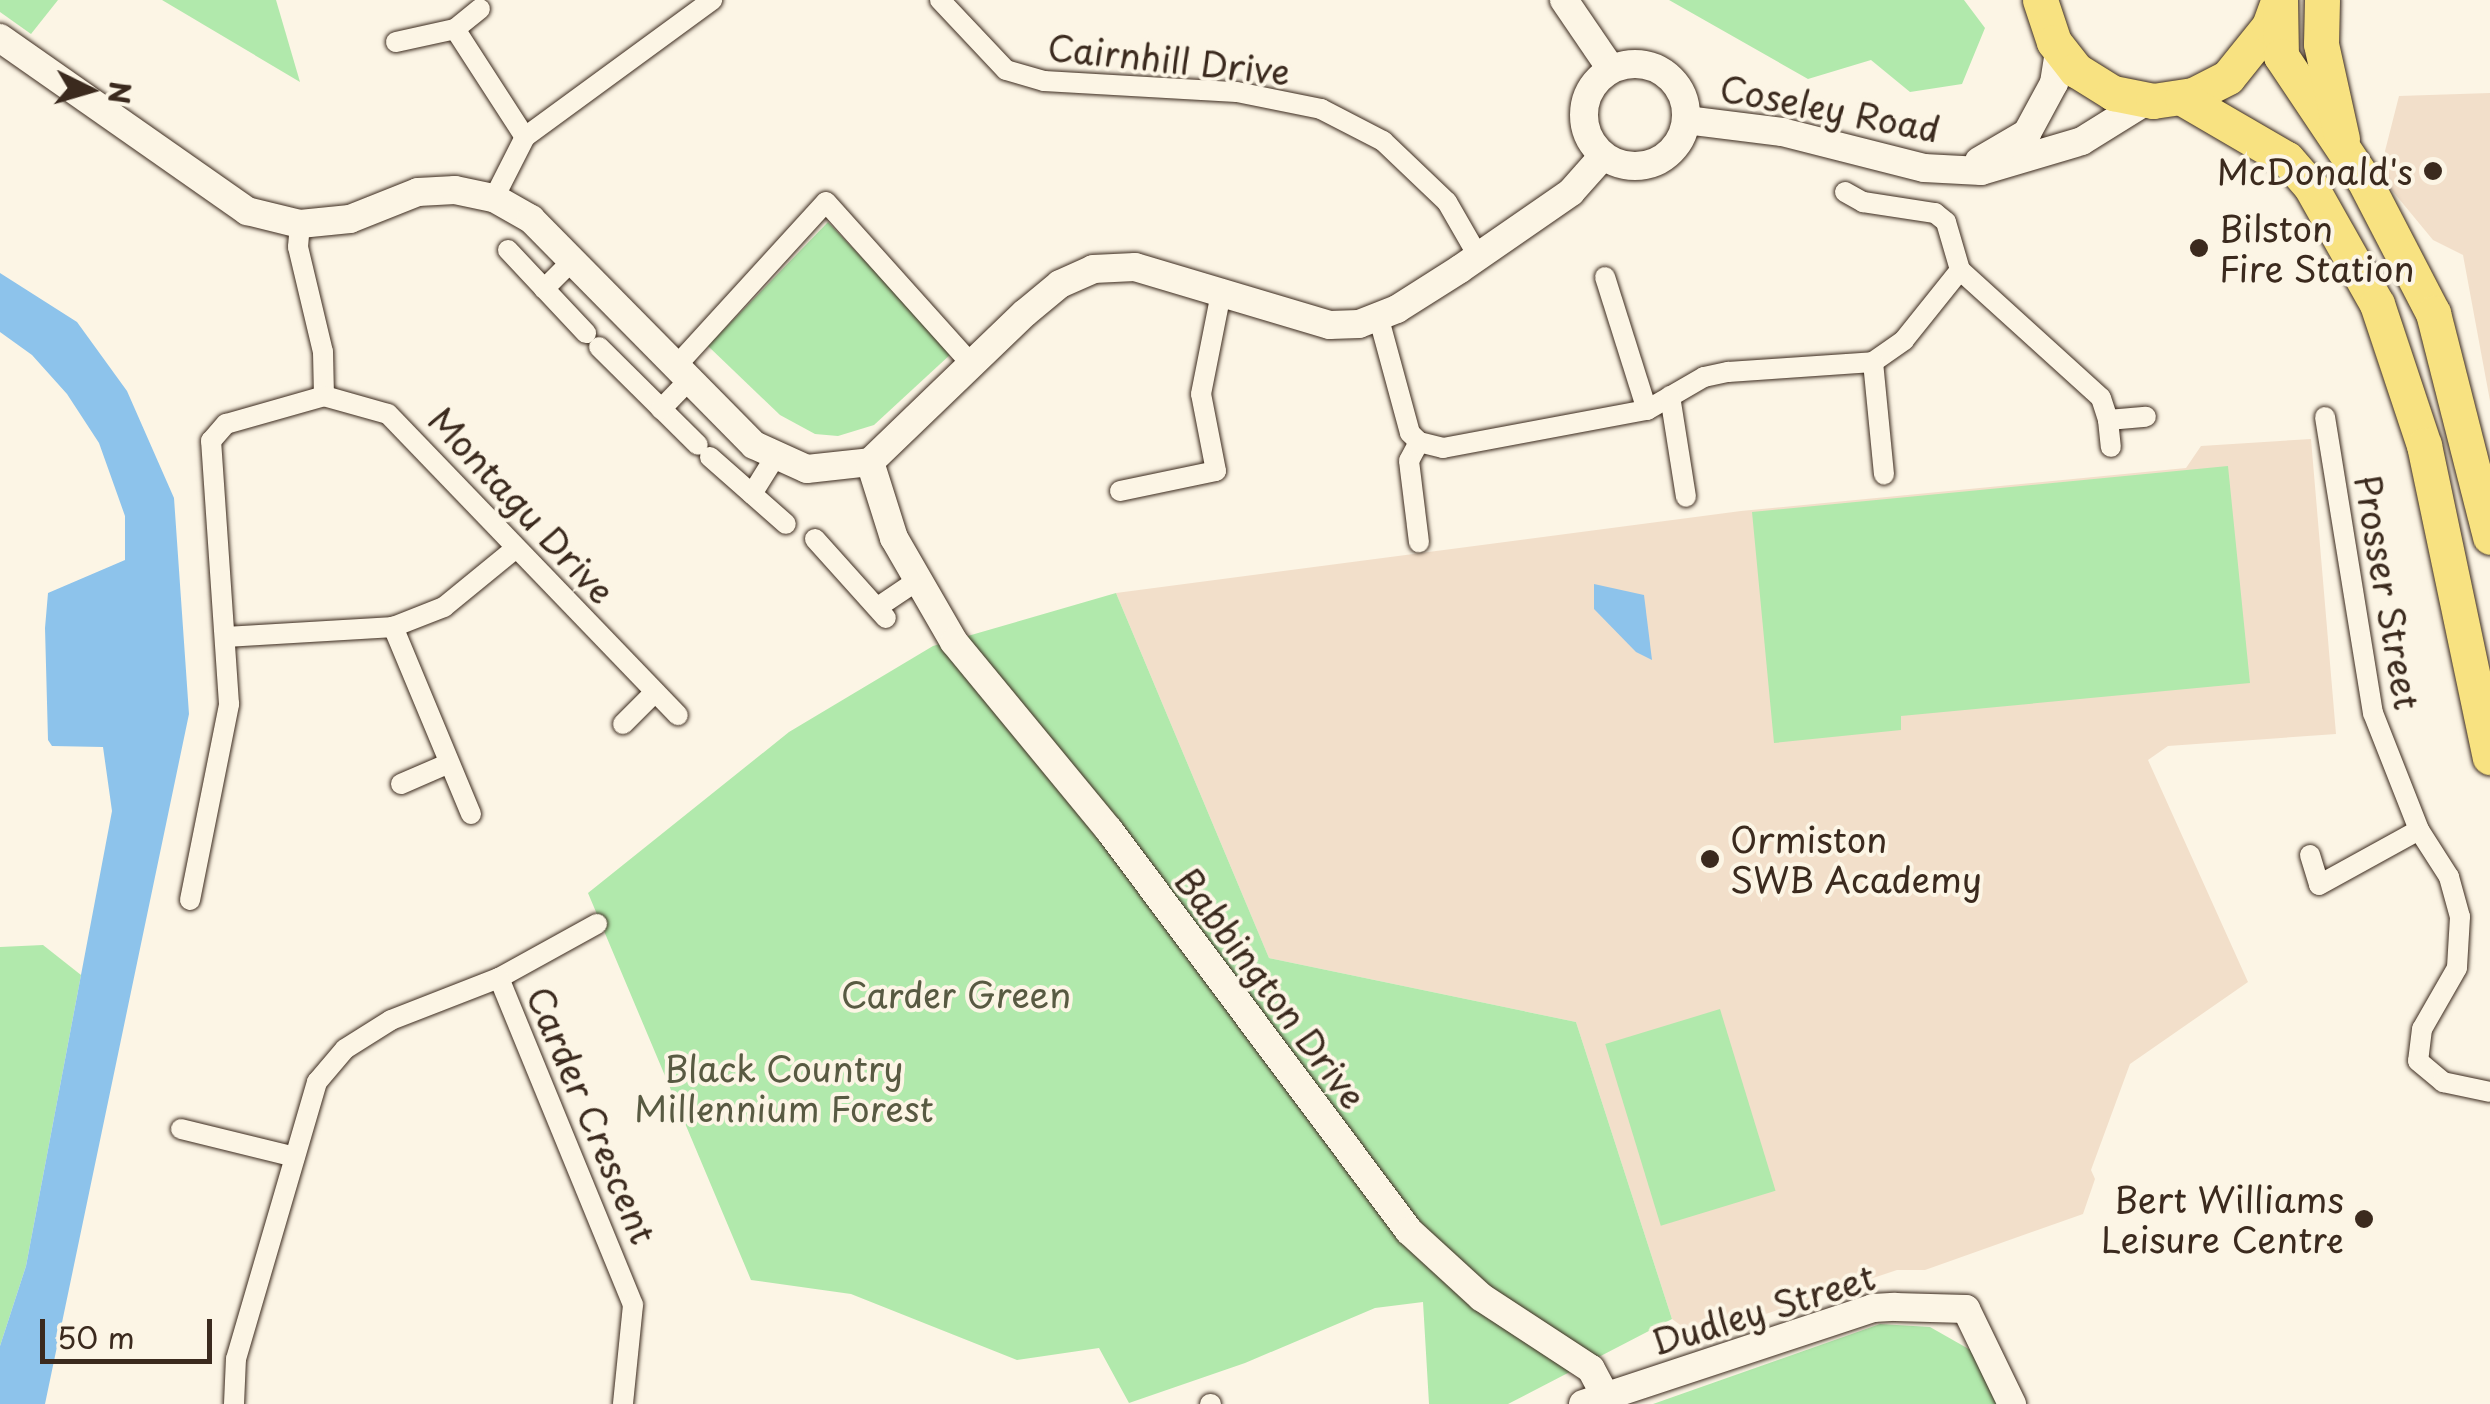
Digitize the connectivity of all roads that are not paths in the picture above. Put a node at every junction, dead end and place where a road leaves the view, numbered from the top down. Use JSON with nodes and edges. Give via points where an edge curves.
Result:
{"nodes":[{"id":1,"x":712,"y":0,"type":"edge"},
{"id":2,"x":940,"y":0,"type":"edge"},
{"id":3,"x":1564,"y":0,"type":"edge"},
{"id":4,"x":2279,"y":0,"type":"edge"},
{"id":5,"x":2322,"y":0,"type":"edge"},
{"id":6,"x":683,"y":6,"type":"edge"},
{"id":7,"x":480,"y":9,"type":"dead end"},
{"id":8,"x":2042,"y":18,"type":"edge"},
{"id":9,"x":455,"y":28,"type":"junction"},
{"id":10,"x":0,"y":38,"type":"edge"},
{"id":11,"x":396,"y":42,"type":"dead end"},
{"id":12,"x":1611,"y":69,"type":"junction"},
{"id":13,"x":2182,"y":98,"type":"junction"},
{"id":14,"x":2146,"y":101,"type":"junction"},
{"id":15,"x":1686,"y":120,"type":"junction"},
{"id":16,"x":525,"y":137,"type":"junction"},
{"id":17,"x":2343,"y":150,"type":"junction"},
{"id":18,"x":1603,"y":156,"type":"junction"},
{"id":19,"x":1960,"y":169,"type":"junction"},
{"id":20,"x":1844,"y":192,"type":"dead end"},
{"id":21,"x":494,"y":198,"type":"junction"},
{"id":22,"x":300,"y":224,"type":"junction"},
{"id":23,"x":508,"y":250,"type":"dead end"},
{"id":24,"x":1478,"y":256,"type":"junction"},
{"id":25,"x":574,"y":260,"type":"junction"},
{"id":26,"x":1960,"y":270,"type":"junction"},
{"id":27,"x":1605,"y":277,"type":"dead end"},
{"id":28,"x":544,"y":289,"type":"junction"},
{"id":29,"x":1221,"y":293,"type":"junction"},
{"id":30,"x":1379,"y":319,"type":"junction"},
{"id":31,"x":1873,"y":362,"type":"junction"},
{"id":32,"x":973,"y":366,"type":"junction"},
{"id":33,"x":684,"y":371,"type":"junction"},
{"id":34,"x":324,"y":396,"type":"junction"},
{"id":35,"x":1670,"y":396,"type":"junction"},
{"id":36,"x":661,"y":409,"type":"junction"},
{"id":37,"x":1647,"y":410,"type":"junction"},
{"id":38,"x":2146,"y":417,"type":"dead end"},
{"id":39,"x":2324,"y":417,"type":"dead end"},
{"id":40,"x":2108,"y":420,"type":"junction"},
{"id":41,"x":1419,"y":442,"type":"junction"},
{"id":42,"x":2111,"y":447,"type":"dead end"},
{"id":43,"x":776,"y":457,"type":"junction"},
{"id":44,"x":870,"y":462,"type":"junction"},
{"id":45,"x":1884,"y":474,"type":"dead end"},
{"id":46,"x":1120,"y":490,"type":"dead end"},
{"id":47,"x":752,"y":494,"type":"junction"},
{"id":48,"x":1686,"y":497,"type":"dead end"},
{"id":49,"x":786,"y":524,"type":"dead end"},
{"id":50,"x":2490,"y":536,"type":"edge"},
{"id":51,"x":816,"y":539,"type":"dead end"},
{"id":52,"x":1420,"y":542,"type":"dead end"},
{"id":53,"x":516,"y":548,"type":"junction"},
{"id":54,"x":916,"y":582,"type":"junction"},
{"id":55,"x":393,"y":627,"type":"junction"},
{"id":56,"x":228,"y":637,"type":"junction"},
{"id":57,"x":655,"y":692,"type":"junction"},
{"id":58,"x":678,"y":716,"type":"dead end"},
{"id":59,"x":623,"y":724,"type":"dead end"},
{"id":60,"x":2490,"y":757,"type":"edge"},
{"id":61,"x":447,"y":764,"type":"junction"},
{"id":62,"x":401,"y":784,"type":"dead end"},
{"id":63,"x":471,"y":814,"type":"dead end"},
{"id":64,"x":2419,"y":830,"type":"junction"},
{"id":65,"x":2310,"y":855,"type":"dead end"},
{"id":66,"x":190,"y":900,"type":"dead end"},
{"id":67,"x":597,"y":924,"type":"dead end"},
{"id":68,"x":499,"y":978,"type":"junction"},
{"id":69,"x":2490,"y":1076,"type":"edge"},
{"id":70,"x":2456,"y":1084,"type":"junction"},
{"id":71,"x":2490,"y":1092,"type":"edge"},
{"id":72,"x":180,"y":1129,"type":"dead end"},
{"id":73,"x":295,"y":1157,"type":"junction"},
{"id":74,"x":1595,"y":1400,"type":"edge"},
{"id":75,"x":234,"y":1404,"type":"edge"},
{"id":76,"x":623,"y":1404,"type":"edge"},
{"id":77,"x":2012,"y":1404,"type":"edge"}],
"edges":[{"from":1,"to":6,"type":"street"},
{"from":2,"to":24,"type":"street","name":"Cairnhill Drive","via":[[1006,70],[1044,81],[1237,92],[1322,109],[1383,141],[1447,202]]},
{"from":3,"to":12,"type":"street"},
{"from":4,"to":13,"type":"highway","via":[[2269,26],[2235,71]]},
{"from":4,"to":17,"type":"highway","via":[[2282,56]]},
{"from":5,"to":17,"type":"highway","via":[[2321,44]]},
{"from":6,"to":16,"type":"street"},
{"from":7,"to":9,"type":"street"},
{"from":8,"to":14,"type":"highway","via":[[2094,84]]},
{"from":8,"to":19,"type":"street","name":"Coseley Road","via":[[2054,82],[2027,133]]},
{"from":9,"to":11,"type":"street"},
{"from":9,"to":16,"type":"street"},
{"from":10,"to":22,"type":"street","via":[[205,188],[246,212]]},
{"from":12,"to":15,"type":"street","via":[[1658,68],[1682,95]]},
{"from":12,"to":18,"type":"street","via":[[1584,104],[1589,138]]},
{"from":13,"to":14,"type":"highway"},
{"from":13,"to":60,"type":"highway","via":[[2287,159],[2320,202],[2377,304],[2424,444]]},
{"from":14,"to":19,"type":"street","name":"Coseley Road","via":[[2045,154],[1994,169]]},
{"from":15,"to":18,"type":"street","via":[[1679,141],[1655,162],[1622,165]]},
{"from":15,"to":19,"type":"street","name":"Coseley Road","via":[[1782,132],[1924,168]]},
{"from":16,"to":21,"type":"street"},
{"from":17,"to":50,"type":"highway","via":[[2433,313]]},
{"from":18,"to":24,"type":"street","via":[[1571,192]]},
{"from":20,"to":26,"type":"street","via":[[1864,202],[1935,212],[1946,222]]},
{"from":21,"to":22,"type":"street","via":[[418,192],[350,219]]},
{"from":21,"to":25,"type":"street","via":[[531,219]]},
{"from":22,"to":34,"type":"street","via":[[298,246],[320,334]]},
{"from":23,"to":28,"type":"street"},
{"from":24,"to":30,"type":"street"},
{"from":25,"to":28,"type":"street"},
{"from":25,"to":33,"type":"street"},
{"from":26,"to":31,"type":"street","via":[[1904,340]]},
{"from":26,"to":40,"type":"street","via":[[2101,398]]},
{"from":27,"to":37,"type":"street"},
{"from":28,"to":36,"type":"street"},
{"from":29,"to":30,"type":"street","via":[[1330,325]]},
{"from":29,"to":32,"type":"street","via":[[1135,267],[1093,269],[1060,284]]},
{"from":29,"to":46,"type":"street","via":[[1201,394],[1216,471]]},
{"from":30,"to":41,"type":"street","via":[[1405,422]]},
{"from":31,"to":35,"type":"street","via":[[1728,372]]},
{"from":31,"to":45,"type":"street"},
{"from":32,"to":33,"type":"street","via":[[826,202]]},
{"from":32,"to":44,"type":"street"},
{"from":33,"to":36,"type":"street"},
{"from":33,"to":43,"type":"street","via":[[754,445]]},
{"from":34,"to":53,"type":"street","name":"Montagu Drive","via":[[368,404],[404,426]]},
{"from":34,"to":56,"type":"street","name":"Montagu Drive","via":[[226,424],[211,441]]},
{"from":35,"to":37,"type":"street"},
{"from":35,"to":48,"type":"street"},
{"from":36,"to":47,"type":"street"},
{"from":37,"to":41,"type":"street","via":[[1494,441],[1444,448]]},
{"from":38,"to":40,"type":"street"},
{"from":39,"to":64,"type":"street","name":"Prosser Street","via":[[2372,713]]},
{"from":40,"to":42,"type":"street"},
{"from":41,"to":52,"type":"street","via":[[1410,461]]},
{"from":43,"to":44,"type":"street","via":[[807,469]]},
{"from":43,"to":47,"type":"street"},
{"from":44,"to":54,"type":"street","name":"Babbington Drive"},
{"from":47,"to":49,"type":"street"},
{"from":51,"to":54,"type":"street","via":[[882,613]]},
{"from":53,"to":55,"type":"street","via":[[460,597]]},
{"from":53,"to":57,"type":"street","name":"Montagu Drive"},
{"from":54,"to":74,"type":"street","name":"Babbington Drive","via":[[954,642],[1109,830],[1409,1231],[1480,1298],[1592,1369]]},
{"from":55,"to":56,"type":"street"},
{"from":55,"to":61,"type":"street"},
{"from":56,"to":66,"type":"street","name":"Montagu Drive","via":[[228,718]]},
{"from":57,"to":58,"type":"street","name":"Montagu Drive"},
{"from":57,"to":59,"type":"street"},
{"from":61,"to":62,"type":"street"},
{"from":61,"to":63,"type":"street"},
{"from":64,"to":65,"type":"street","via":[[2319,885]]},
{"from":64,"to":70,"type":"street","name":"Prosser Street","via":[[2456,893],[2461,947],[2416,1050],[2422,1070]]},
{"from":67,"to":68,"type":"street"},
{"from":68,"to":73,"type":"street","name":"Carder Crescent","via":[[391,1020],[344,1049],[317,1082]]},
{"from":68,"to":76,"type":"street","name":"Carder Crescent","via":[[633,1304]]},
{"from":69,"to":70,"type":"street"},
{"from":70,"to":71,"type":"street"},
{"from":72,"to":73,"type":"street"},
{"from":73,"to":75,"type":"street","name":"Carder Crescent","via":[[236,1358]]},
{"from":74,"to":77,"type":"street","name":"Dudley Street","via":[[1873,1308],[1966,1309]]}]}
